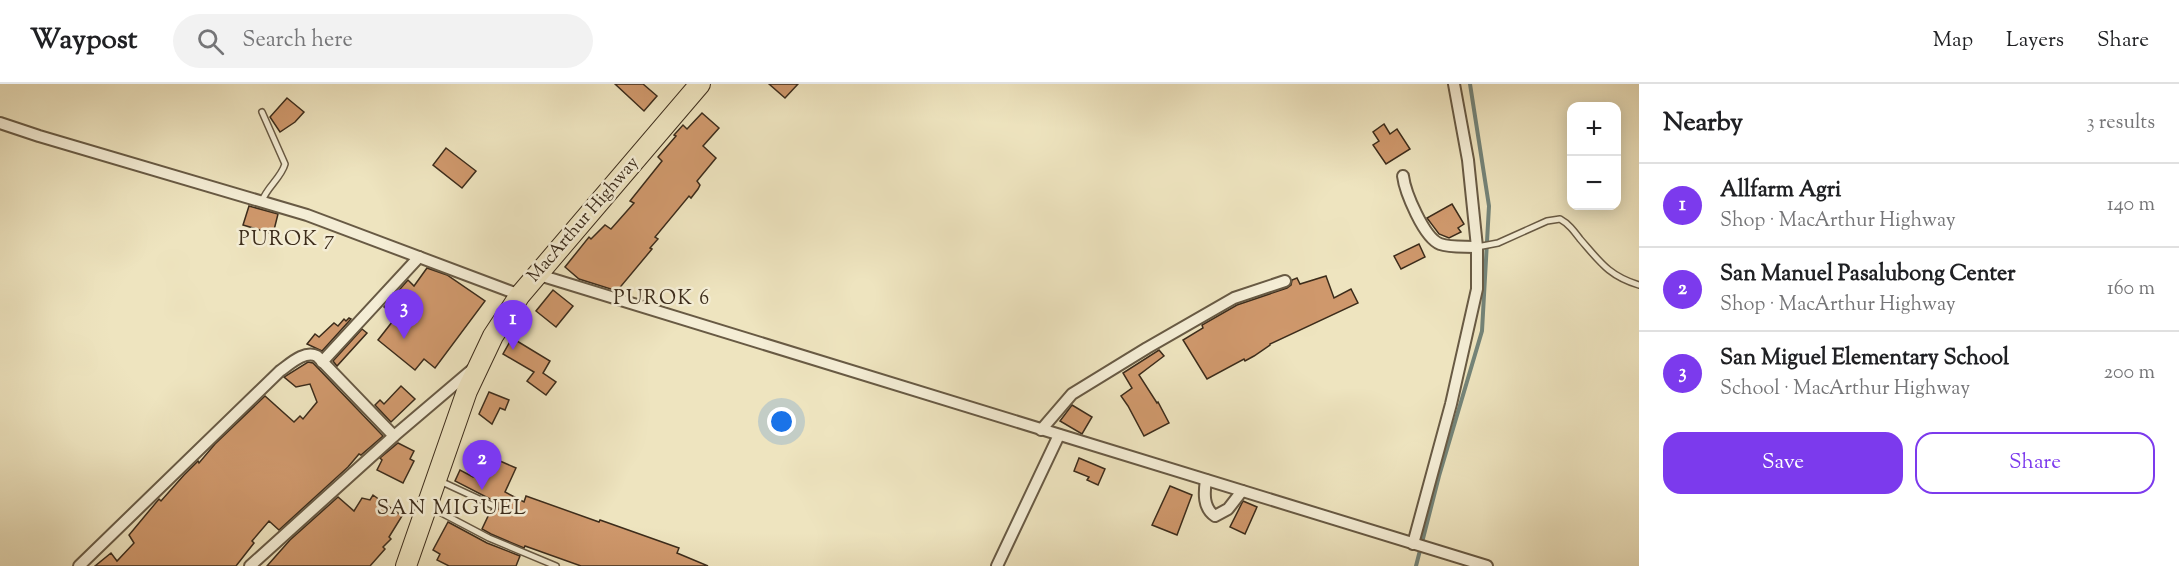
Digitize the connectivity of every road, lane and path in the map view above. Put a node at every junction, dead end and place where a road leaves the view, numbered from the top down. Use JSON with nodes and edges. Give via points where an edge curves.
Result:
{"nodes":[{"id":1,"x":700,"y":84,"type":"edge"},
{"id":2,"x":1454,"y":84,"type":"edge"},
{"id":3,"x":262,"y":112,"type":"dead end"},
{"id":4,"x":0,"y":123,"type":"edge"},
{"id":5,"x":1403,"y":176,"type":"dead end"},
{"id":6,"x":262,"y":201,"type":"junction"},
{"id":7,"x":1481,"y":246,"type":"junction"},
{"id":8,"x":419,"y":257,"type":"junction"},
{"id":9,"x":537,"y":274,"type":"junction"},
{"id":10,"x":1285,"y":281,"type":"dead end"},
{"id":11,"x":1639,"y":285,"type":"edge"},
{"id":12,"x":520,"y":295,"type":"junction"},
{"id":13,"x":322,"y":362,"type":"junction"},
{"id":14,"x":478,"y":364,"type":"junction"},
{"id":15,"x":1041,"y":430,"type":"junction"},
{"id":16,"x":1059,"y":435,"type":"junction"},
{"id":17,"x":394,"y":436,"type":"junction"},
{"id":18,"x":436,"y":479,"type":"junction"},
{"id":19,"x":1206,"y":480,"type":"junction"},
{"id":20,"x":1242,"y":490,"type":"junction"},
{"id":21,"x":428,"y":506,"type":"junction"},
{"id":22,"x":494,"y":506,"type":"dead end"},
{"id":23,"x":1416,"y":545,"type":"junction"},
{"id":24,"x":79,"y":566,"type":"edge"},
{"id":25,"x":250,"y":566,"type":"edge"},
{"id":26,"x":406,"y":566,"type":"edge"},
{"id":27,"x":556,"y":566,"type":"edge"},
{"id":28,"x":997,"y":566,"type":"edge"},
{"id":29,"x":1487,"y":566,"type":"edge"}],
"edges":[{"from":1,"to":9,"type":"highway","name":"MacArthur Highway"},
{"from":2,"to":7,"type":"street"},
{"from":3,"to":6,"type":"lane","via":[[285,164]]},
{"from":4,"to":6,"type":"street"},
{"from":5,"to":7,"type":"street","via":[[1415,211],[1433,240],[1444,245]]},
{"from":6,"to":8,"type":"street"},
{"from":7,"to":11,"type":"lane","via":[[1560,219],[1609,271]]},
{"from":7,"to":23,"type":"street","via":[[1476,303]]},
{"from":8,"to":12,"type":"street"},
{"from":8,"to":13,"type":"street"},
{"from":9,"to":12,"type":"highway","name":"MacArthur Highway"},
{"from":9,"to":15,"type":"street"},
{"from":10,"to":15,"type":"street","via":[[1234,298],[1072,394]]},
{"from":12,"to":14,"type":"highway","name":"MacArthur Highway"},
{"from":13,"to":17,"type":"street"},
{"from":13,"to":24,"type":"street","via":[[308,354],[280,371]]},
{"from":14,"to":17,"type":"street"},
{"from":14,"to":18,"type":"highway","name":"MacArthur Highway"},
{"from":15,"to":16,"type":"street"},
{"from":16,"to":19,"type":"street"},
{"from":16,"to":28,"type":"street"},
{"from":17,"to":25,"type":"street"},
{"from":18,"to":21,"type":"highway","name":"MacArthur Highway"},
{"from":18,"to":22,"type":"lane"},
{"from":19,"to":20,"type":"street"},
{"from":19,"to":20,"type":"street","via":[[1206,501],[1215,516],[1228,509]]},
{"from":20,"to":23,"type":"street"},
{"from":21,"to":26,"type":"highway","name":"MacArthur Highway"},
{"from":21,"to":27,"type":"lane"},
{"from":23,"to":29,"type":"street"}]}
